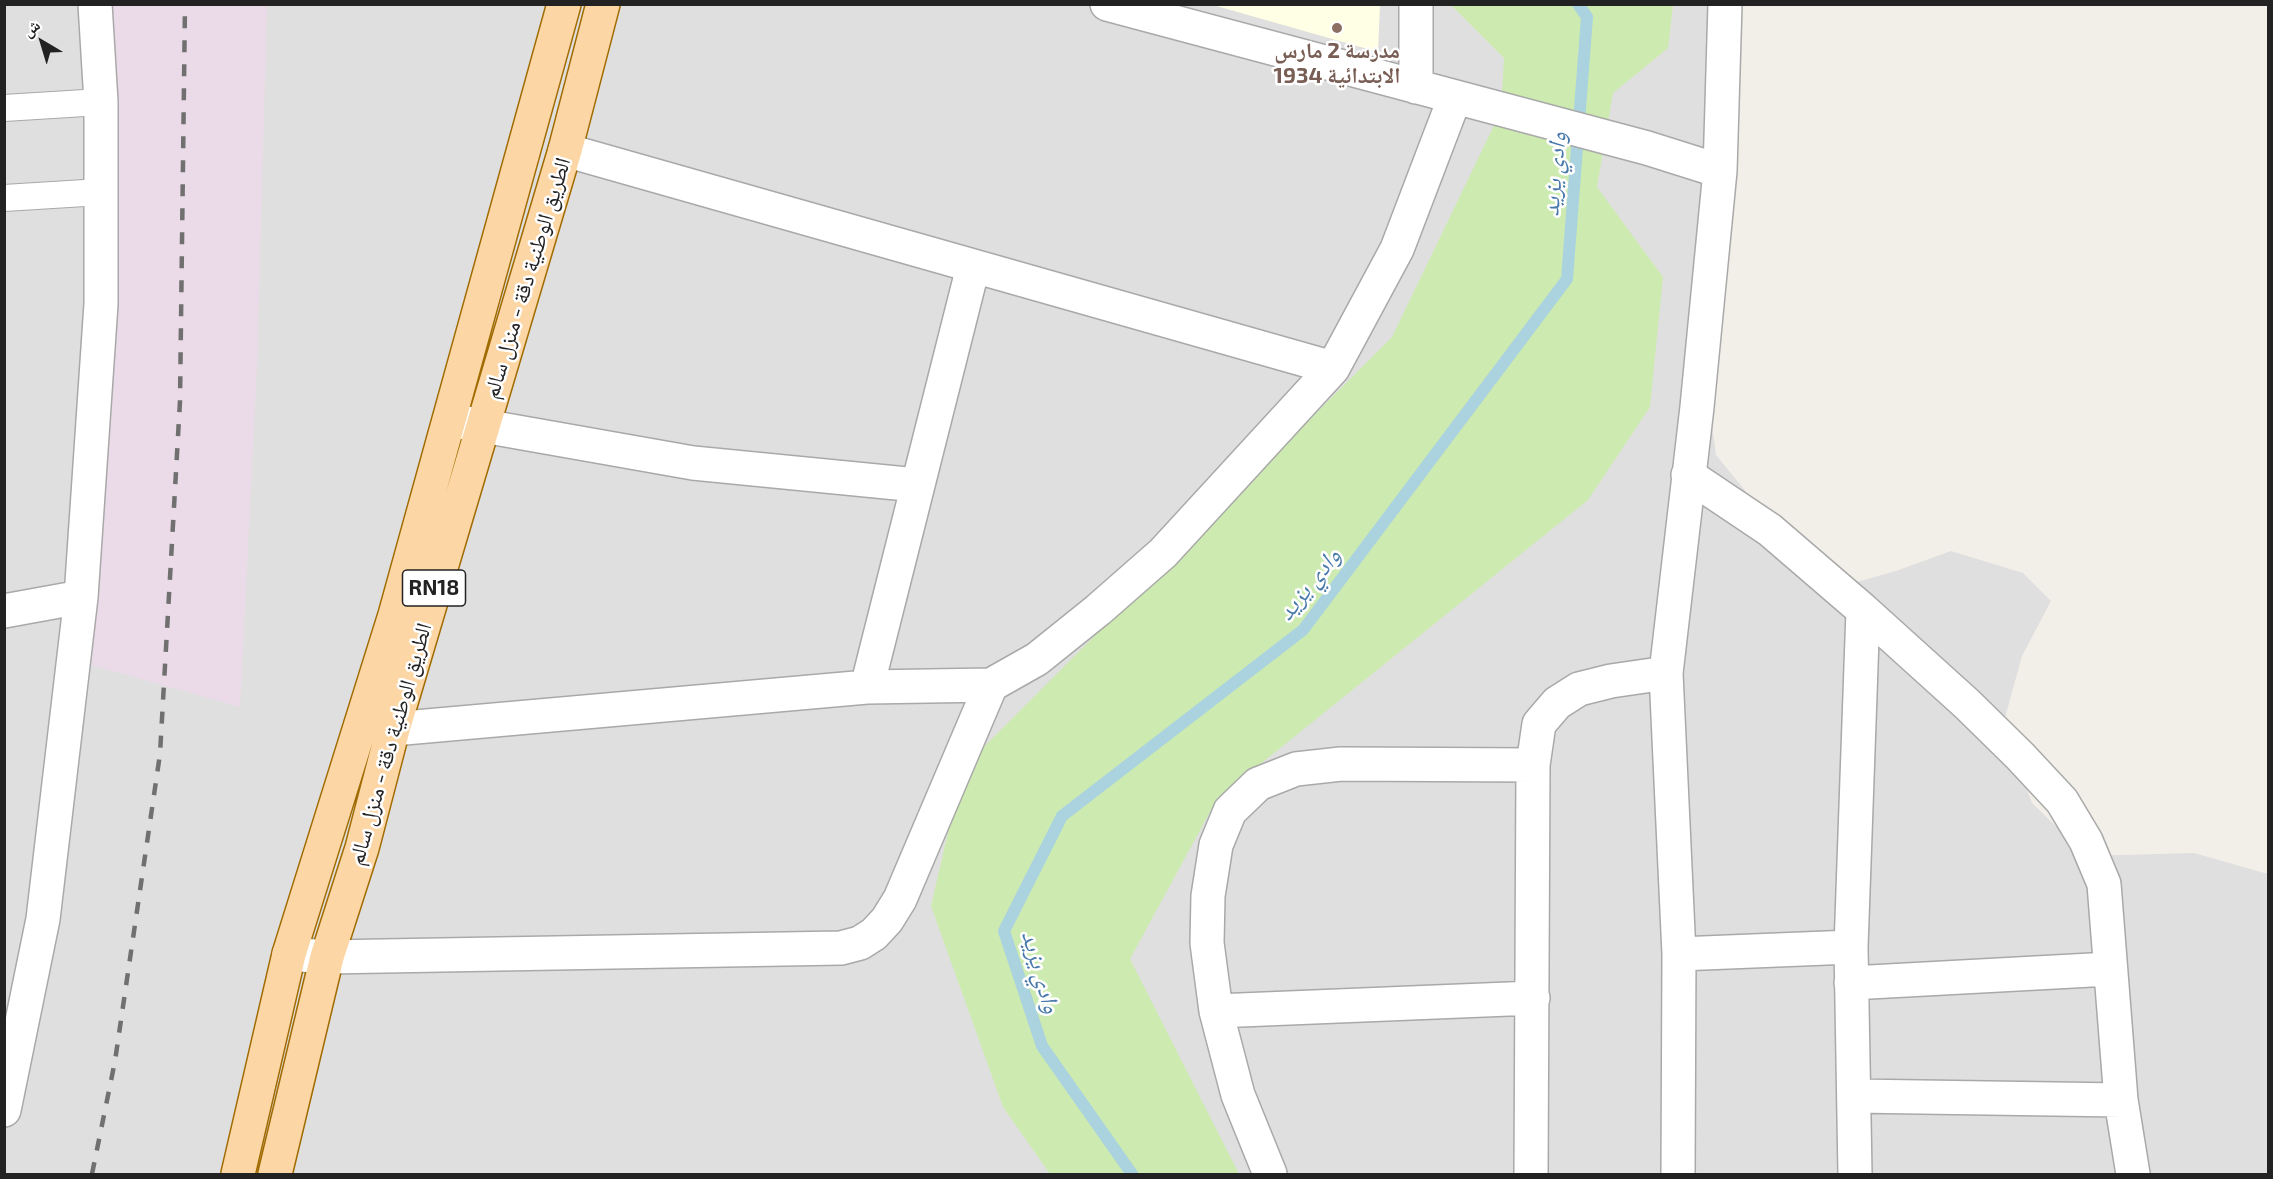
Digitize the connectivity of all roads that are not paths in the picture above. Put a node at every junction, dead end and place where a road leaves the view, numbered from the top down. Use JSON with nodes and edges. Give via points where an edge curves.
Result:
{"nodes":[{"id":1,"x":95,"y":4,"type":"edge"},
{"id":2,"x":564,"y":4,"type":"edge"},
{"id":3,"x":603,"y":4,"type":"edge"},
{"id":4,"x":1107,"y":4,"type":"edge"},
{"id":5,"x":1416,"y":4,"type":"edge"},
{"id":6,"x":1725,"y":4,"type":"edge"},
{"id":7,"x":1416,"y":87,"type":"junction"},
{"id":8,"x":1467,"y":100,"type":"junction"},
{"id":9,"x":101,"y":102,"type":"junction"},
{"id":10,"x":4,"y":108,"type":"edge"},
{"id":11,"x":565,"y":150,"type":"junction"},
{"id":12,"x":1720,"y":171,"type":"junction"},
{"id":13,"x":100,"y":192,"type":"junction"},
{"id":14,"x":4,"y":198,"type":"edge"},
{"id":15,"x":973,"y":267,"type":"junction"},
{"id":16,"x":1333,"y":368,"type":"junction"},
{"id":17,"x":449,"y":420,"type":"junction"},
{"id":18,"x":483,"y":427,"type":"junction"},
{"id":19,"x":1688,"y":475,"type":"junction"},
{"id":20,"x":916,"y":485,"type":"junction"},
{"id":21,"x":81,"y":597,"type":"junction"},
{"id":22,"x":1863,"y":610,"type":"junction"},
{"id":23,"x":4,"y":611,"type":"edge"},
{"id":24,"x":1666,"y":673,"type":"junction"},
{"id":25,"x":991,"y":685,"type":"junction"},
{"id":26,"x":867,"y":687,"type":"junction"},
{"id":27,"x":393,"y":729,"type":"junction"},
{"id":28,"x":1533,"y":765,"type":"junction"},
{"id":29,"x":1851,"y":947,"type":"junction"},
{"id":30,"x":289,"y":954,"type":"junction"},
{"id":31,"x":1678,"y":954,"type":"junction"},
{"id":32,"x":327,"y":957,"type":"junction"},
{"id":33,"x":2110,"y":969,"type":"junction"},
{"id":34,"x":1851,"y":983,"type":"junction"},
{"id":35,"x":1533,"y":998,"type":"junction"},
{"id":36,"x":1216,"y":1011,"type":"junction"},
{"id":37,"x":1854,"y":1096,"type":"junction"},
{"id":38,"x":2121,"y":1100,"type":"junction"},
{"id":39,"x":4,"y":1110,"type":"edge"},
{"id":40,"x":238,"y":1174,"type":"edge"},
{"id":41,"x":275,"y":1174,"type":"edge"},
{"id":42,"x":1270,"y":1174,"type":"edge"},
{"id":43,"x":1532,"y":1174,"type":"edge"},
{"id":44,"x":1678,"y":1174,"type":"edge"},
{"id":45,"x":1855,"y":1174,"type":"edge"},
{"id":46,"x":2133,"y":1174,"type":"edge"}],
"edges":[{"from":1,"to":9,"type":"street"},
{"from":2,"to":17,"type":"main road","name":"الطريق الوطنية دقة - منزل سالم","number":"RN18"},
{"from":3,"to":11,"type":"main road","name":"الطريق الوطنية دقة - منزل سالم","number":"RN18"},
{"from":4,"to":7,"type":"street"},
{"from":5,"to":7,"type":"street"},
{"from":6,"to":12,"type":"street"},
{"from":7,"to":8,"type":"street"},
{"from":8,"to":12,"type":"street"},
{"from":8,"to":16,"type":"street","via":[[1397,249]]},
{"from":9,"to":10,"type":"street"},
{"from":9,"to":13,"type":"street"},
{"from":11,"to":15,"type":"street"},
{"from":11,"to":18,"type":"main road","name":"الطريق الوطنية دقة - منزل سالم","number":"RN18"},
{"from":12,"to":19,"type":"street"},
{"from":13,"to":14,"type":"street"},
{"from":13,"to":21,"type":"street","via":[[101,304]]},
{"from":15,"to":16,"type":"street"},
{"from":15,"to":20,"type":"street"},
{"from":16,"to":25,"type":"street","via":[[1162,553],[1037,659]]},
{"from":17,"to":18,"type":"street"},
{"from":17,"to":30,"type":"main road","name":"الطريق الوطنية دقة - منزل سالم","number":"RN18","via":[[394,615]]},
{"from":18,"to":20,"type":"street","via":[[693,464]]},
{"from":18,"to":27,"type":"main road","name":"الطريق الوطنية دقة - منزل سالم","number":"RN18"},
{"from":19,"to":22,"type":"street","via":[[1770,530]]},
{"from":19,"to":24,"type":"street"},
{"from":20,"to":26,"type":"street"},
{"from":21,"to":23,"type":"street"},
{"from":21,"to":39,"type":"street","via":[[43,919]]},
{"from":22,"to":29,"type":"street"},
{"from":22,"to":33,"type":"street","via":[[1967,704],[2062,801],[2086,841],[2104,884]]},
{"from":24,"to":28,"type":"street","via":[[1579,688],[1557,703],[1539,724]]},
{"from":24,"to":31,"type":"street"},
{"from":25,"to":26,"type":"street"},
{"from":25,"to":32,"type":"street","via":[[900,899],[887,920],[860,943],[841,948]]},
{"from":26,"to":27,"type":"street"},
{"from":27,"to":32,"type":"main road","name":"الطريق الوطنية دقة - منزل سالم","number":"RN18","via":[[362,848]]},
{"from":28,"to":35,"type":"street"},
{"from":28,"to":36,"type":"street","via":[[1341,764],[1296,769],[1258,784],[1230,810],[1216,845],[1208,896],[1208,943]]},
{"from":29,"to":31,"type":"street"},
{"from":29,"to":34,"type":"street"},
{"from":30,"to":32,"type":"street"},
{"from":30,"to":40,"type":"main road","name":"الطريق الوطنية دقة - منزل سالم","number":"RN18"},
{"from":31,"to":44,"type":"street"},
{"from":32,"to":41,"type":"main road","name":"الطريق الوطنية دقة - منزل سالم","number":"RN18"},
{"from":33,"to":34,"type":"street"},
{"from":33,"to":38,"type":"street"},
{"from":34,"to":37,"type":"street"},
{"from":35,"to":36,"type":"street"},
{"from":35,"to":43,"type":"street"},
{"from":36,"to":42,"type":"street","via":[[1238,1095]]},
{"from":37,"to":38,"type":"street"},
{"from":37,"to":45,"type":"street"},
{"from":38,"to":46,"type":"street"}]}
